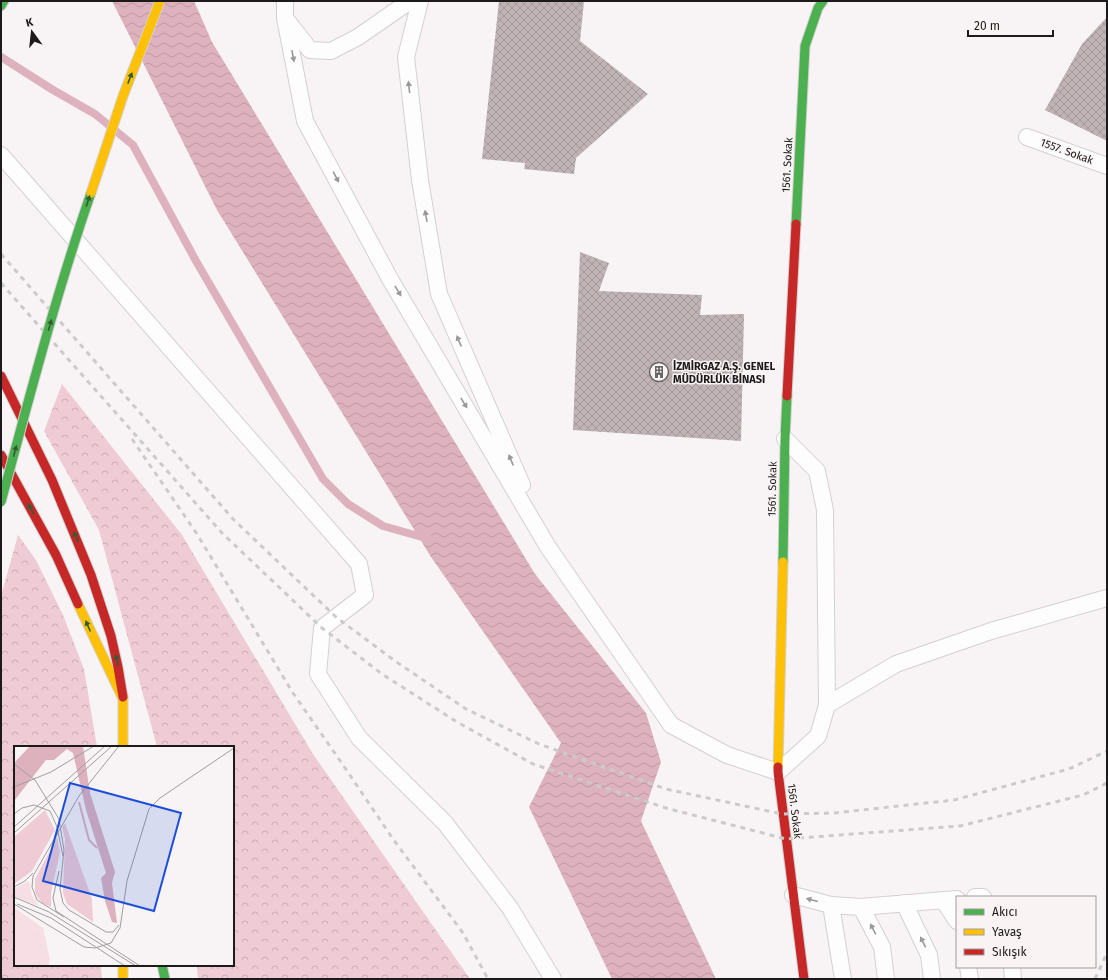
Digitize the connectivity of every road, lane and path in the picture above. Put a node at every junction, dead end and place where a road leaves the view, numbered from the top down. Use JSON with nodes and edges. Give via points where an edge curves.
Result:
{"nodes":[{"id":1,"x":4,"y":1,"type":"edge"},
{"id":2,"x":160,"y":1,"type":"edge"},
{"id":3,"x":285,"y":1,"type":"edge"},
{"id":4,"x":410,"y":1,"type":"edge"},
{"id":5,"x":420,"y":1,"type":"edge"},
{"id":6,"x":822,"y":1,"type":"edge"},
{"id":7,"x":1,"y":6,"type":"edge"},
{"id":8,"x":285,"y":18,"type":"junction"},
{"id":9,"x":1027,"y":137,"type":"dead end"},
{"id":10,"x":1,"y":155,"type":"edge"},
{"id":11,"x":1107,"y":166,"type":"edge"},
{"id":12,"x":1,"y":376,"type":"edge"},
{"id":13,"x":785,"y":439,"type":"junction"},
{"id":14,"x":1,"y":455,"type":"edge"},
{"id":15,"x":1,"y":502,"type":"edge"},
{"id":16,"x":548,"y":547,"type":"junction"},
{"id":17,"x":1107,"y":598,"type":"edge"},
{"id":18,"x":123,"y":699,"type":"junction"},
{"id":19,"x":827,"y":705,"type":"junction"},
{"id":20,"x":132,"y":740,"type":"dead end"},
{"id":21,"x":123,"y":746,"type":"edge"},
{"id":22,"x":778,"y":772,"type":"junction"},
{"id":23,"x":793,"y":895,"type":"junction"},
{"id":24,"x":950,"y":899,"type":"edge"},
{"id":25,"x":904,"y":904,"type":"junction"},
{"id":26,"x":831,"y":905,"type":"junction"},
{"id":27,"x":861,"y":907,"type":"junction"},
{"id":28,"x":956,"y":918,"type":"edge"},
{"id":29,"x":123,"y":966,"type":"edge"},
{"id":30,"x":162,"y":966,"type":"edge"},
{"id":31,"x":968,"y":968,"type":"edge"},
{"id":32,"x":1012,"y":968,"type":"edge"},
{"id":33,"x":123,"y":979,"type":"edge"},
{"id":34,"x":165,"y":979,"type":"edge"},
{"id":35,"x":553,"y":979,"type":"edge"},
{"id":36,"x":804,"y":979,"type":"edge"},
{"id":37,"x":843,"y":979,"type":"edge"},
{"id":38,"x":886,"y":979,"type":"edge"},
{"id":39,"x":932,"y":979,"type":"edge"},
{"id":40,"x":970,"y":979,"type":"edge"},
{"id":41,"x":1013,"y":979,"type":"edge"}],
"edges":[{"from":1,"to":7,"type":"main road"},
{"from":15,"to":2,"type":"main road","one_way":true,"bridge":true,"via":[[80,224],[123,96]]},
{"from":3,"to":8,"type":"lane"},
{"from":4,"to":8,"type":"lane","via":[[358,37],[332,51],[310,50]]},
{"from":16,"to":5,"type":"lane","one_way":true,"via":[[439,294],[420,180],[406,57]]},
{"from":6,"to":13,"type":"main road","name":"1561. Sokak","via":[[805,46]]},
{"from":8,"to":16,"type":"lane","one_way":true,"via":[[305,121],[390,279]]},
{"from":9,"to":11,"type":"lane","name":"1557. Sokak"},
{"from":10,"to":35,"type":"lane","via":[[359,564],[365,594],[322,628],[318,674],[358,738],[450,829],[510,908]]},
{"from":18,"to":12,"type":"main road","one_way":true,"via":[[111,636],[91,575],[52,480]]},
{"from":13,"to":19,"type":"lane","via":[[817,471],[825,510]]},
{"from":13,"to":22,"type":"main road","name":"1561. Sokak"},
{"from":18,"to":14,"type":"main road","one_way":true,"via":[[56,555]]},
{"from":16,"to":22,"type":"lane","via":[[671,725],[727,756]]},
{"from":17,"to":19,"type":"lane","via":[[991,631],[896,664]]},
{"from":18,"to":20,"type":"main road"},
{"from":18,"to":21,"type":"main road"},
{"from":19,"to":22,"type":"lane","via":[[818,736]]},
{"from":22,"to":23,"type":"main road","name":"1561. Sokak"},
{"from":26,"to":23,"type":"lane","one_way":true},
{"from":23,"to":36,"type":"main road","name":"1561. Sokak"},
{"from":24,"to":25,"type":"lane"},
{"from":24,"to":28,"type":"lane"},
{"from":25,"to":27,"type":"lane"},
{"from":39,"to":25,"type":"lane","one_way":true,"via":[[929,955]]},
{"from":26,"to":27,"type":"lane"},
{"from":26,"to":37,"type":"lane"},
{"from":38,"to":27,"type":"lane","one_way":true,"via":[[882,947]]},
{"from":29,"to":33,"type":"main road"},
{"from":30,"to":34,"type":"main road"},
{"from":31,"to":40,"type":"lane"},
{"from":32,"to":41,"type":"lane"}]}
